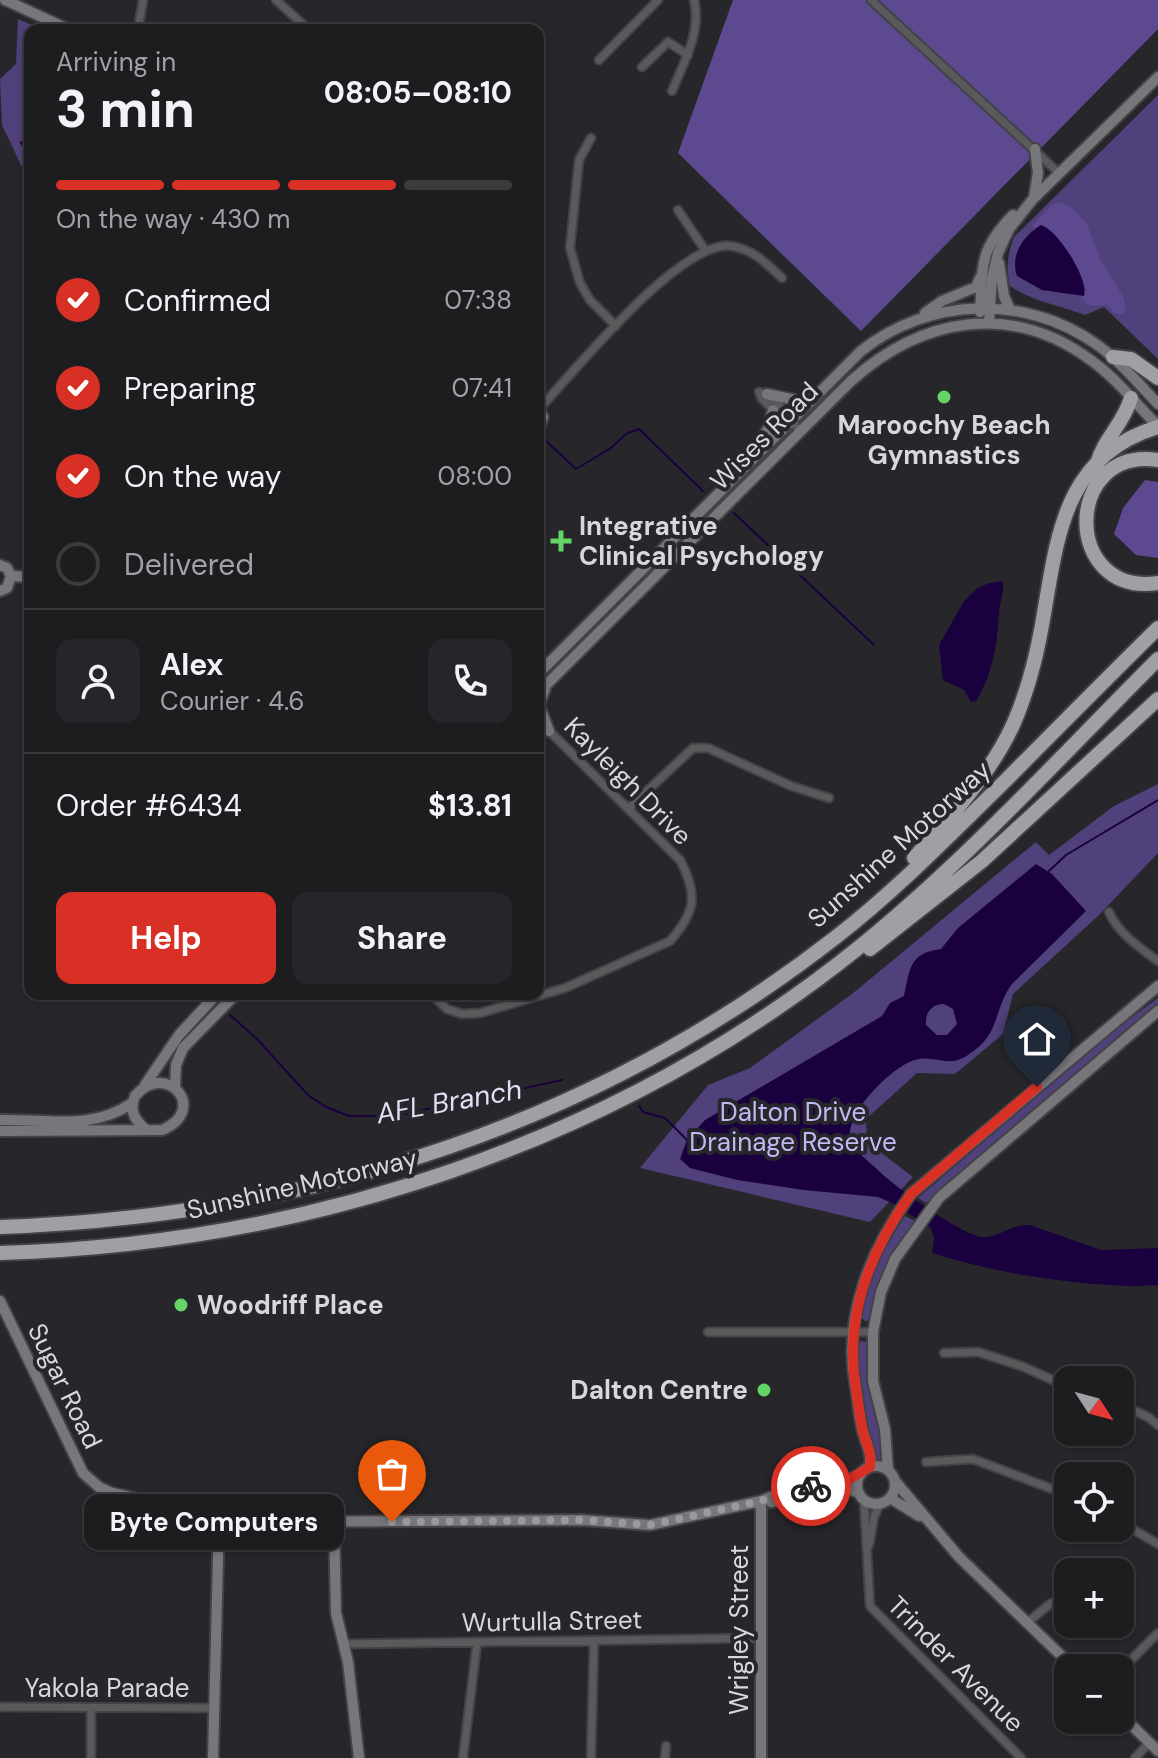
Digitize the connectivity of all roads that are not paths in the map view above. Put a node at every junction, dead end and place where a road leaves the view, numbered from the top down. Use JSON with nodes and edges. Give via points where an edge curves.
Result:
{"nodes":[{"id":1,"x":143,"y":0,"type":"edge"},
{"id":2,"x":276,"y":0,"type":"edge"},
{"id":3,"x":658,"y":0,"type":"edge"},
{"id":4,"x":694,"y":0,"type":"edge"},
{"id":5,"x":871,"y":0,"type":"edge"},
{"id":6,"x":8,"y":1,"type":"edge"},
{"id":7,"x":57,"y":24,"type":"edge"},
{"id":8,"x":139,"y":24,"type":"edge"},
{"id":9,"x":302,"y":24,"type":"edge"},
{"id":10,"x":688,"y":55,"type":"junction"},
{"id":11,"x":599,"y":60,"type":"dead end"},
{"id":12,"x":642,"y":67,"type":"dead end"},
{"id":13,"x":1158,"y":77,"type":"edge"},
{"id":14,"x":672,"y":91,"type":"dead end"},
{"id":15,"x":591,"y":138,"type":"dead end"},
{"id":16,"x":1035,"y":149,"type":"junction"},
{"id":17,"x":1059,"y":173,"type":"junction"},
{"id":18,"x":1033,"y":199,"type":"junction"},
{"id":19,"x":678,"y":210,"type":"dead end"},
{"id":20,"x":705,"y":250,"type":"junction"},
{"id":21,"x":998,"y":253,"type":"junction"},
{"id":22,"x":980,"y":277,"type":"junction"},
{"id":23,"x":782,"y":278,"type":"dead end"},
{"id":24,"x":985,"y":308,"type":"junction"},
{"id":25,"x":1010,"y":310,"type":"junction"},
{"id":26,"x":917,"y":319,"type":"junction"},
{"id":27,"x":984,"y":323,"type":"junction"},
{"id":28,"x":616,"y":326,"type":"junction"},
{"id":29,"x":1113,"y":357,"type":"junction"},
{"id":30,"x":1158,"y":378,"type":"edge"},
{"id":31,"x":767,"y":394,"type":"junction"},
{"id":32,"x":816,"y":395,"type":"junction"},
{"id":33,"x":1131,"y":398,"type":"junction"},
{"id":34,"x":544,"y":403,"type":"edge"},
{"id":35,"x":1158,"y":404,"type":"edge"},
{"id":36,"x":773,"y":410,"type":"junction"},
{"id":37,"x":790,"y":422,"type":"junction"},
{"id":38,"x":1158,"y":426,"type":"edge"},
{"id":39,"x":799,"y":431,"type":"junction"},
{"id":40,"x":1158,"y":460,"type":"edge"},
{"id":41,"x":1097,"y":464,"type":"junction"},
{"id":42,"x":727,"y":485,"type":"junction"},
{"id":43,"x":0,"y":565,"type":"edge"},
{"id":44,"x":11,"y":576,"type":"junction"},
{"id":45,"x":24,"y":577,"type":"edge"},
{"id":46,"x":1158,"y":583,"type":"edge"},
{"id":47,"x":0,"y":591,"type":"edge"},
{"id":48,"x":1158,"y":628,"type":"edge"},
{"id":49,"x":1158,"y":659,"type":"edge"},
{"id":50,"x":544,"y":668,"type":"edge"},
{"id":51,"x":551,"y":681,"type":"junction"},
{"id":52,"x":544,"y":687,"type":"edge"},
{"id":53,"x":544,"y":695,"type":"edge"},
{"id":54,"x":1158,"y":699,"type":"edge"},
{"id":55,"x":544,"y":718,"type":"edge"},
{"id":56,"x":544,"y":727,"type":"edge"},
{"id":57,"x":549,"y":731,"type":"junction"},
{"id":58,"x":829,"y":798,"type":"dead end"},
{"id":59,"x":629,"y":808,"type":"junction"},
{"id":60,"x":901,"y":882,"type":"junction"},
{"id":61,"x":1109,"y":912,"type":"dead end"},
{"id":62,"x":1158,"y":961,"type":"edge"},
{"id":63,"x":818,"y":978,"type":"junction"},
{"id":64,"x":1158,"y":986,"type":"edge"},
{"id":65,"x":1158,"y":992,"type":"edge"},
{"id":66,"x":544,"y":994,"type":"edge"},
{"id":67,"x":211,"y":1000,"type":"edge"},
{"id":68,"x":230,"y":1000,"type":"edge"},
{"id":69,"x":437,"y":1000,"type":"edge"},
{"id":70,"x":524,"y":1000,"type":"edge"},
{"id":71,"x":1158,"y":1011,"type":"edge"},
{"id":72,"x":1118,"y":1019,"type":"junction"},
{"id":73,"x":144,"y":1086,"type":"junction"},
{"id":74,"x":175,"y":1087,"type":"junction"},
{"id":75,"x":132,"y":1103,"type":"junction"},
{"id":76,"x":0,"y":1110,"type":"edge"},
{"id":77,"x":0,"y":1120,"type":"edge"},
{"id":78,"x":13,"y":1120,"type":"junction"},
{"id":79,"x":145,"y":1129,"type":"junction"},
{"id":80,"x":0,"y":1131,"type":"edge"},
{"id":81,"x":0,"y":1227,"type":"edge"},
{"id":82,"x":1,"y":1253,"type":"edge"},
{"id":83,"x":0,"y":1301,"type":"edge"},
{"id":84,"x":853,"y":1331,"type":"junction"},
{"id":85,"x":708,"y":1332,"type":"dead end"},
{"id":86,"x":873,"y":1332,"type":"junction"},
{"id":87,"x":944,"y":1353,"type":"dead end"},
{"id":88,"x":1054,"y":1381,"type":"edge"},
{"id":89,"x":1134,"y":1410,"type":"edge"},
{"id":90,"x":1158,"y":1425,"type":"edge"},
{"id":91,"x":926,"y":1462,"type":"dead end"},
{"id":92,"x":888,"y":1470,"type":"junction"},
{"id":93,"x":866,"y":1471,"type":"junction"},
{"id":94,"x":895,"y":1481,"type":"junction"},
{"id":95,"x":1054,"y":1490,"type":"edge"},
{"id":96,"x":862,"y":1496,"type":"junction"},
{"id":97,"x":761,"y":1501,"type":"junction"},
{"id":98,"x":885,"y":1501,"type":"junction"},
{"id":99,"x":219,"y":1517,"type":"junction"},
{"id":100,"x":924,"y":1519,"type":"junction"},
{"id":101,"x":334,"y":1524,"type":"junction"},
{"id":102,"x":1134,"y":1530,"type":"edge"},
{"id":103,"x":1158,"y":1544,"type":"edge"},
{"id":104,"x":868,"y":1547,"type":"junction"},
{"id":105,"x":1054,"y":1602,"type":"edge"},
{"id":106,"x":1028,"y":1622,"type":"junction"},
{"id":107,"x":1158,"y":1633,"type":"edge"},
{"id":108,"x":761,"y":1638,"type":"junction"},
{"id":109,"x":594,"y":1641,"type":"junction"},
{"id":110,"x":477,"y":1643,"type":"junction"},
{"id":111,"x":343,"y":1644,"type":"junction"},
{"id":112,"x":1060,"y":1654,"type":"edge"},
{"id":113,"x":1134,"y":1657,"type":"edge"},
{"id":114,"x":0,"y":1707,"type":"edge"},
{"id":115,"x":213,"y":1708,"type":"junction"},
{"id":116,"x":91,"y":1709,"type":"junction"},
{"id":117,"x":1134,"y":1728,"type":"edge"},
{"id":118,"x":666,"y":1746,"type":"dead end"},
{"id":119,"x":1155,"y":1748,"type":"edge"},
{"id":120,"x":91,"y":1758,"type":"edge"},
{"id":121,"x":213,"y":1758,"type":"edge"},
{"id":122,"x":359,"y":1758,"type":"edge"},
{"id":123,"x":463,"y":1758,"type":"edge"},
{"id":124,"x":591,"y":1758,"type":"edge"},
{"id":125,"x":665,"y":1758,"type":"edge"},
{"id":126,"x":761,"y":1758,"type":"edge"},
{"id":127,"x":1021,"y":1758,"type":"edge"},
{"id":128,"x":1135,"y":1758,"type":"edge"},
{"id":129,"x":1151,"y":1758,"type":"edge"}],
"edges":[{"from":1,"to":8,"type":"street"},
{"from":2,"to":9,"type":"street"},
{"from":3,"to":11,"type":"street"},
{"from":4,"to":10,"type":"street","via":[[697,15]]},
{"from":5,"to":16,"type":"street"},
{"from":6,"to":7,"type":"main road"},
{"from":10,"to":12,"type":"street","via":[[668,42]]},
{"from":10,"to":14,"type":"street"},
{"from":13,"to":17,"type":"main road"},
{"from":15,"to":28,"type":"street","via":[[579,160],[570,248],[590,300]]},
{"from":16,"to":17,"type":"street"},
{"from":16,"to":18,"type":"main road"},
{"from":17,"to":18,"type":"main road"},
{"from":18,"to":21,"type":"main road"},
{"from":18,"to":22,"type":"main road","via":[[996,232]]},
{"from":19,"to":20,"type":"street"},
{"from":20,"to":23,"type":"street","via":[[731,246],[756,254]]},
{"from":20,"to":28,"type":"street","via":[[682,264]]},
{"from":21,"to":24,"type":"main road"},
{"from":21,"to":25,"type":"main road"},
{"from":22,"to":24,"type":"main road"},
{"from":22,"to":26,"type":"main road","via":[[976,287]]},
{"from":24,"to":25,"type":"main road","name":"Wises Road"},
{"from":24,"to":26,"type":"main road","name":"Wises Road"},
{"from":24,"to":27,"type":"main road"},
{"from":25,"to":29,"type":"main road","name":"Wises Road","via":[[1071,329]]},
{"from":26,"to":32,"type":"main road","name":"Wises Road","via":[[873,341]]},
{"from":27,"to":33,"type":"main road","name":"Wises Road","via":[[1040,333],[1069,346],[1104,370]]},
{"from":27,"to":39,"type":"main road","name":"Wises Road","via":[[942,328],[896,346]]},
{"from":28,"to":34,"type":"street"},
{"from":29,"to":30,"type":"highway","via":[[1131,359]]},
{"from":29,"to":35,"type":"main road","name":"Wises Road"},
{"from":31,"to":32,"type":"main road","via":[[801,401]]},
{"from":31,"to":36,"type":"street","via":[[759,392]]},
{"from":31,"to":37,"type":"street"},
{"from":32,"to":37,"type":"main road","name":"Wises Road"},
{"from":33,"to":38,"type":"main road","name":"Wises Road"},
{"from":33,"to":41,"type":"highway"},
{"from":36,"to":37,"type":"street"},
{"from":36,"to":42,"type":"main road","via":[[763,439]]},
{"from":37,"to":39,"type":"street"},
{"from":37,"to":42,"type":"main road","name":"Wises Road"},
{"from":38,"to":41,"type":"highway"},
{"from":39,"to":51,"type":"main road","name":"Wises Road"},
{"from":40,"to":46,"type":"highway","via":[[1134,460],[1106,475],[1090,495],[1085,520],[1092,552],[1108,571],[1129,582]]},
{"from":41,"to":60,"type":"highway","via":[[1077,489],[1056,540],[1033,667],[1012,726],[983,775],[910,862]]},
{"from":42,"to":50,"type":"main road","name":"Wises Road"},
{"from":43,"to":44,"type":"main road"},
{"from":44,"to":45,"type":"main road"},
{"from":44,"to":47,"type":"main road"},
{"from":48,"to":60,"type":"highway","name":"Sunshine Motorway"},
{"from":49,"to":63,"type":"highway","name":"Sunshine Motorway","via":[[945,872]]},
{"from":51,"to":52,"type":"main road","name":"Wises Road"},
{"from":51,"to":53,"type":"main road"},
{"from":54,"to":63,"type":"highway","via":[[940,897],[839,971]]},
{"from":55,"to":57,"type":"main road"},
{"from":56,"to":57,"type":"main road"},
{"from":57,"to":59,"type":"street","name":"Kayleigh Drive"},
{"from":58,"to":59,"type":"street","via":[[708,748],[693,748]]},
{"from":59,"to":66,"type":"street","name":"Kayleigh Drive","via":[[680,860],[691,880],[693,904],[684,926],[670,941]]},
{"from":60,"to":81,"type":"highway","name":"Sunshine Motorway","via":[[837,937],[727,1014],[591,1089],[486,1134],[381,1170],[256,1200],[130,1219]]},
{"from":61,"to":62,"type":"street"},
{"from":63,"to":82,"type":"highway","name":"Sunshine Motorway","via":[[662,1078],[550,1133],[461,1168],[348,1203],[230,1230],[104,1247]]},
{"from":64,"to":72,"type":"main road"},
{"from":65,"to":72,"type":"main road"},
{"from":67,"to":73,"type":"main road"},
{"from":68,"to":74,"type":"main road","via":[[183,1048]]},
{"from":69,"to":70,"type":"street","name":"Kayleigh Drive","via":[[462,1014]]},
{"from":71,"to":86,"type":"main road","via":[[930,1207],[895,1259]]},
{"from":72,"to":84,"type":"main road","via":[[911,1194],[872,1263]]},
{"from":73,"to":74,"type":"main road","via":[[158,1082]]},
{"from":73,"to":75,"type":"main road"},
{"from":74,"to":79,"type":"main road","via":[[183,1100],[182,1117],[162,1130]]},
{"from":75,"to":78,"type":"main road","via":[[109,1117],[82,1122]]},
{"from":75,"to":79,"type":"main road","via":[[135,1120]]},
{"from":76,"to":78,"type":"main road"},
{"from":77,"to":78,"type":"main road"},
{"from":79,"to":80,"type":"main road"},
{"from":83,"to":99,"type":"main road","name":"Sugar Road","via":[[92,1482],[112,1493]]},
{"from":84,"to":85,"type":"street"},
{"from":84,"to":86,"type":"street"},
{"from":84,"to":93,"type":"main road","via":[[852,1367],[871,1451]]},
{"from":86,"to":92,"type":"main road","via":[[873,1381]]},
{"from":87,"to":88,"type":"street","via":[[978,1352]]},
{"from":89,"to":90,"type":"street"},
{"from":91,"to":95,"type":"street","via":[[973,1459]]},
{"from":92,"to":93,"type":"main road"},
{"from":92,"to":94,"type":"main road"},
{"from":93,"to":96,"type":"main road","via":[[857,1485]]},
{"from":93,"to":97,"type":"main road"},
{"from":94,"to":98,"type":"main road"},
{"from":94,"to":100,"type":"main road"},
{"from":96,"to":97,"type":"main road","via":[[846,1488]]},
{"from":96,"to":98,"type":"main road"},
{"from":96,"to":104,"type":"street","name":"Trinder Avenue"},
{"from":97,"to":101,"type":"main road","name":"Sugar Road","via":[[650,1525],[582,1520]]},
{"from":97,"to":108,"type":"main road","name":"Wrigley Street"},
{"from":98,"to":100,"type":"main road"},
{"from":98,"to":104,"type":"street","name":"Trinder Avenue","via":[[874,1517]]},
{"from":99,"to":101,"type":"main road","name":"Sugar Road"},
{"from":99,"to":115,"type":"main road"},
{"from":100,"to":106,"type":"main road"},
{"from":101,"to":111,"type":"main road","via":[[336,1613]]},
{"from":102,"to":103,"type":"street"},
{"from":104,"to":127,"type":"street","name":"Trinder Avenue","via":[[873,1610]]},
{"from":105,"to":106,"type":"street"},
{"from":106,"to":112,"type":"main road"},
{"from":107,"to":113,"type":"street"},
{"from":108,"to":109,"type":"street","name":"Wurtulla Street"},
{"from":108,"to":126,"type":"main road","name":"Wrigley Street"},
{"from":109,"to":110,"type":"street","name":"Wurtulla Street"},
{"from":109,"to":124,"type":"street"},
{"from":110,"to":111,"type":"street","name":"Wurtulla Street"},
{"from":110,"to":123,"type":"street"},
{"from":111,"to":122,"type":"main road"},
{"from":114,"to":116,"type":"street","name":"Yakola Parade"},
{"from":115,"to":116,"type":"street","name":"Yakola Parade"},
{"from":115,"to":121,"type":"main road"},
{"from":116,"to":120,"type":"street"},
{"from":117,"to":119,"type":"main road"},
{"from":118,"to":125,"type":"street"},
{"from":119,"to":128,"type":"street"},
{"from":119,"to":129,"type":"street"}]}
